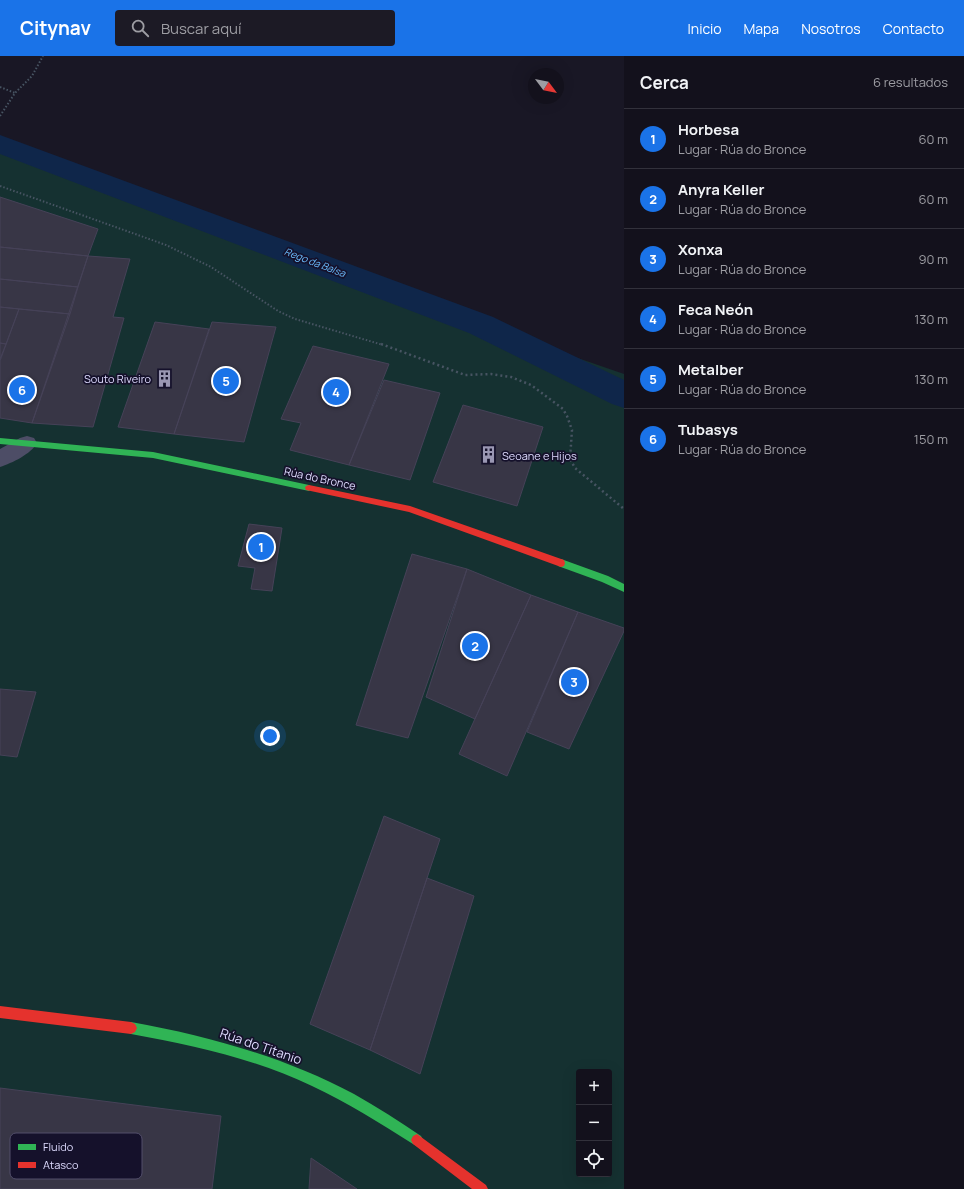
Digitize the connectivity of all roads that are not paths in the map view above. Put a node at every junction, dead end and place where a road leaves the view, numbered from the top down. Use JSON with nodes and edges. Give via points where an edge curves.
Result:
{"nodes":[{"id":1,"x":0,"y":441,"type":"edge"},
{"id":2,"x":27,"y":443,"type":"junction"},
{"id":3,"x":0,"y":459,"type":"edge"},
{"id":4,"x":624,"y":588,"type":"edge"},
{"id":5,"x":0,"y":1012,"type":"edge"},
{"id":6,"x":482,"y":1189,"type":"edge"}],
"edges":[{"from":1,"to":2,"type":"street","name":"Rúa do Bronce"},
{"from":2,"to":3,"type":"street"},
{"from":2,"to":4,"type":"street","name":"Rúa do Bronce","via":[[152,455],[410,509]]},
{"from":5,"to":6,"type":"street","name":"Rúa do Titanio","via":[[155,1032],[210,1043],[259,1057],[359,1102],[412,1136]]}]}
